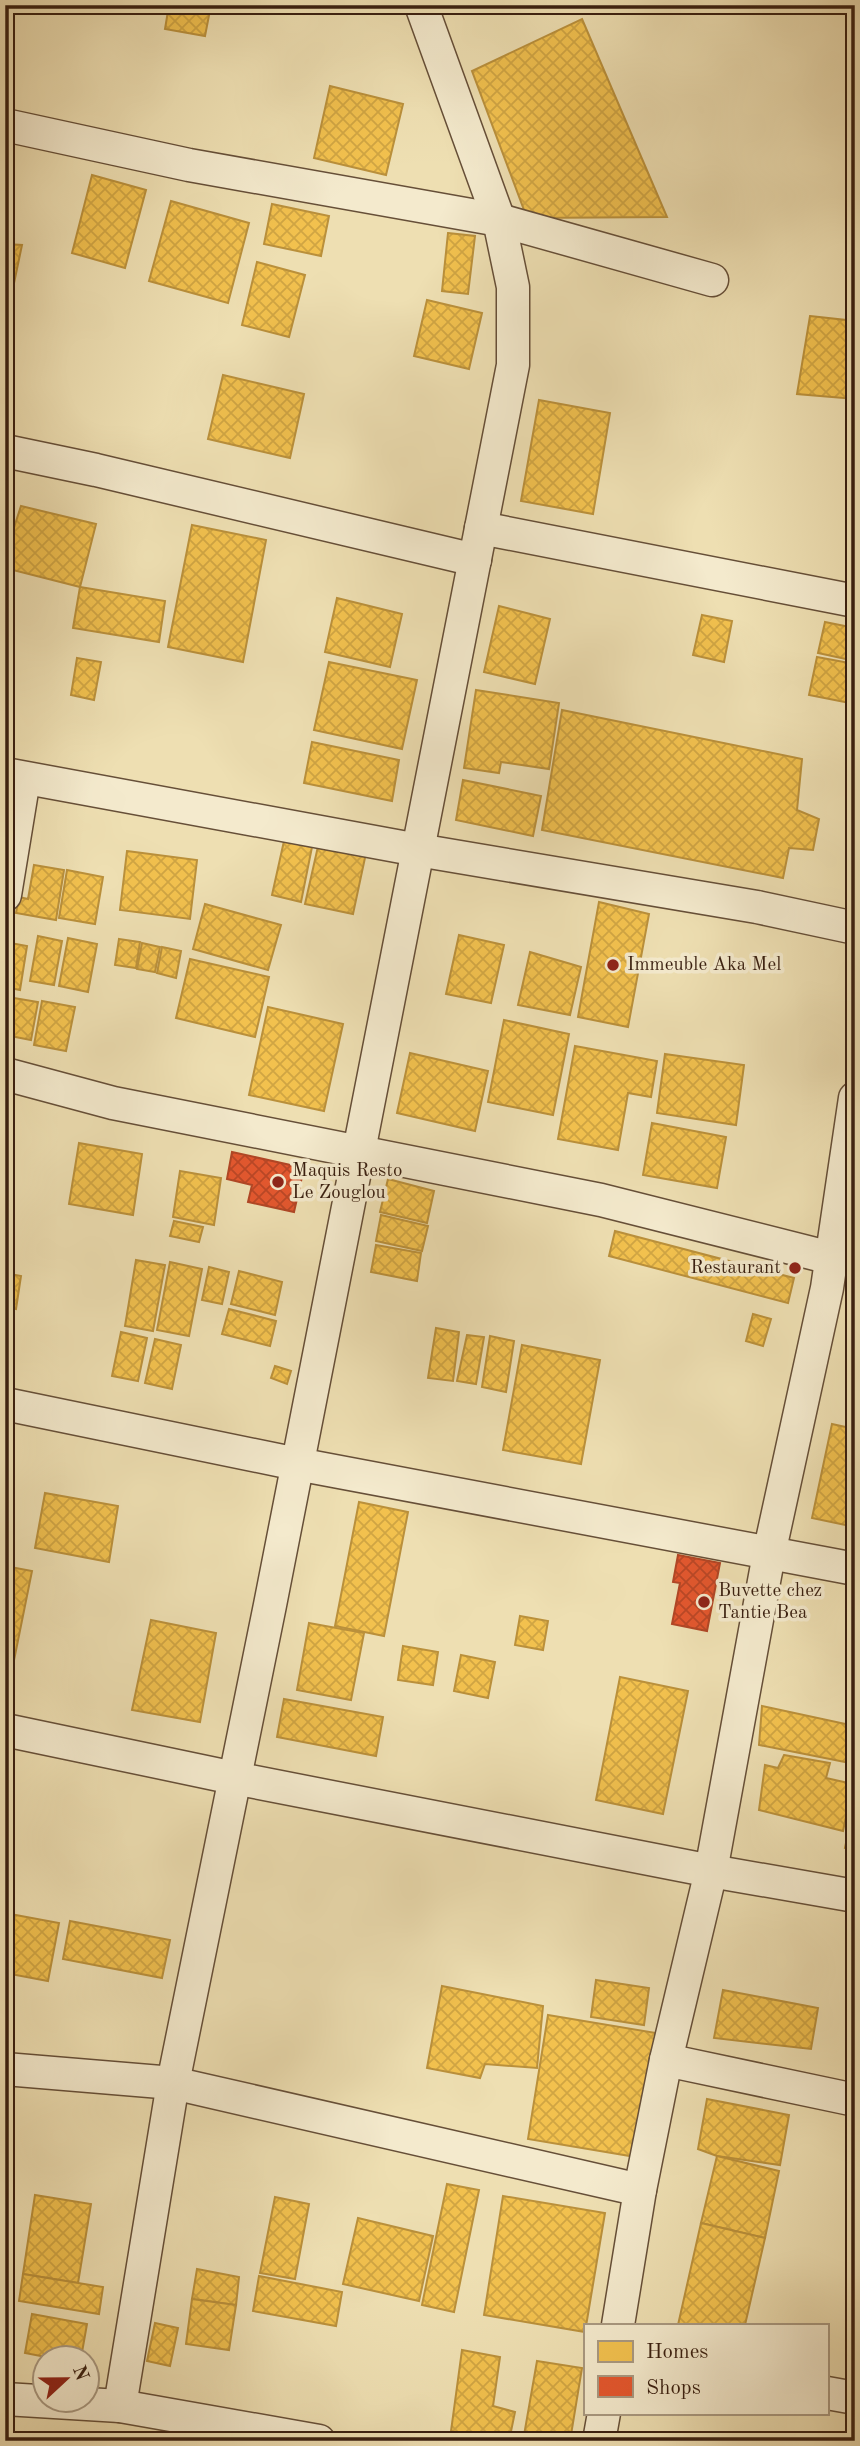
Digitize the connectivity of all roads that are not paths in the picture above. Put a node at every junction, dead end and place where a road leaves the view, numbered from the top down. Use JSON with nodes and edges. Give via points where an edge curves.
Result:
{"nodes":[{"id":1,"x":421,"y":5,"type":"edge"},
{"id":2,"x":5,"y":125,"type":"edge"},
{"id":3,"x":499,"y":220,"type":"junction"},
{"id":4,"x":712,"y":280,"type":"dead end"},
{"id":5,"x":5,"y":451,"type":"edge"},
{"id":6,"x":481,"y":528,"type":"junction"},
{"id":7,"x":475,"y":560,"type":"junction"},
{"id":8,"x":855,"y":601,"type":"edge"},
{"id":9,"x":15,"y":777,"type":"edge"},
{"id":10,"x":418,"y":850,"type":"junction"},
{"id":11,"x":5,"y":895,"type":"edge"},
{"id":12,"x":855,"y":928,"type":"edge"},
{"id":13,"x":5,"y":1074,"type":"edge"},
{"id":14,"x":855,"y":1098,"type":"edge"},
{"id":15,"x":358,"y":1153,"type":"junction"},
{"id":16,"x":837,"y":1280,"type":"edge"},
{"id":17,"x":5,"y":1405,"type":"edge"},
{"id":18,"x":297,"y":1464,"type":"junction"},
{"id":19,"x":769,"y":1554,"type":"junction"},
{"id":20,"x":855,"y":1569,"type":"edge"},
{"id":21,"x":5,"y":1730,"type":"edge"},
{"id":22,"x":234,"y":1778,"type":"junction"},
{"id":23,"x":711,"y":1871,"type":"junction"},
{"id":24,"x":855,"y":1896,"type":"edge"},
{"id":25,"x":666,"y":2060,"type":"junction"},
{"id":26,"x":5,"y":2069,"type":"edge"},
{"id":27,"x":173,"y":2083,"type":"junction"},
{"id":28,"x":855,"y":2100,"type":"edge"},
{"id":29,"x":640,"y":2190,"type":"junction"},
{"id":30,"x":618,"y":2324,"type":"edge"},
{"id":31,"x":828,"y":2393,"type":"edge"},
{"id":32,"x":855,"y":2398,"type":"edge"},
{"id":33,"x":5,"y":2399,"type":"edge"},
{"id":34,"x":120,"y":2406,"type":"junction"},
{"id":35,"x":604,"y":2414,"type":"edge"},
{"id":36,"x":318,"y":2441,"type":"edge"},
{"id":37,"x":599,"y":2441,"type":"edge"}],
"edges":[{"from":1,"to":3,"type":"street"},
{"from":2,"to":3,"type":"street","via":[[189,165]]},
{"from":3,"to":4,"type":"street"},
{"from":3,"to":6,"type":"street","via":[[513,287],[513,365]]},
{"from":5,"to":7,"type":"street"},
{"from":6,"to":7,"type":"street"},
{"from":6,"to":8,"type":"street"},
{"from":7,"to":10,"type":"street"},
{"from":9,"to":10,"type":"street"},
{"from":9,"to":11,"type":"street"},
{"from":10,"to":12,"type":"street"},
{"from":10,"to":15,"type":"street"},
{"from":13,"to":15,"type":"street","via":[[113,1103]]},
{"from":14,"to":16,"type":"street"},
{"from":15,"to":16,"type":"street","via":[[601,1200]]},
{"from":15,"to":18,"type":"street"},
{"from":16,"to":19,"type":"street"},
{"from":17,"to":18,"type":"street"},
{"from":18,"to":19,"type":"street"},
{"from":18,"to":22,"type":"street"},
{"from":19,"to":20,"type":"street"},
{"from":19,"to":23,"type":"street"},
{"from":21,"to":22,"type":"street"},
{"from":22,"to":23,"type":"street"},
{"from":22,"to":27,"type":"street"},
{"from":23,"to":24,"type":"street"},
{"from":23,"to":25,"type":"street"},
{"from":25,"to":28,"type":"street"},
{"from":25,"to":29,"type":"street"},
{"from":26,"to":27,"type":"street"},
{"from":27,"to":29,"type":"street"},
{"from":27,"to":34,"type":"street"},
{"from":29,"to":30,"type":"street"},
{"from":31,"to":32,"type":"street"},
{"from":33,"to":34,"type":"street"},
{"from":34,"to":36,"type":"street"},
{"from":35,"to":37,"type":"street"}]}
